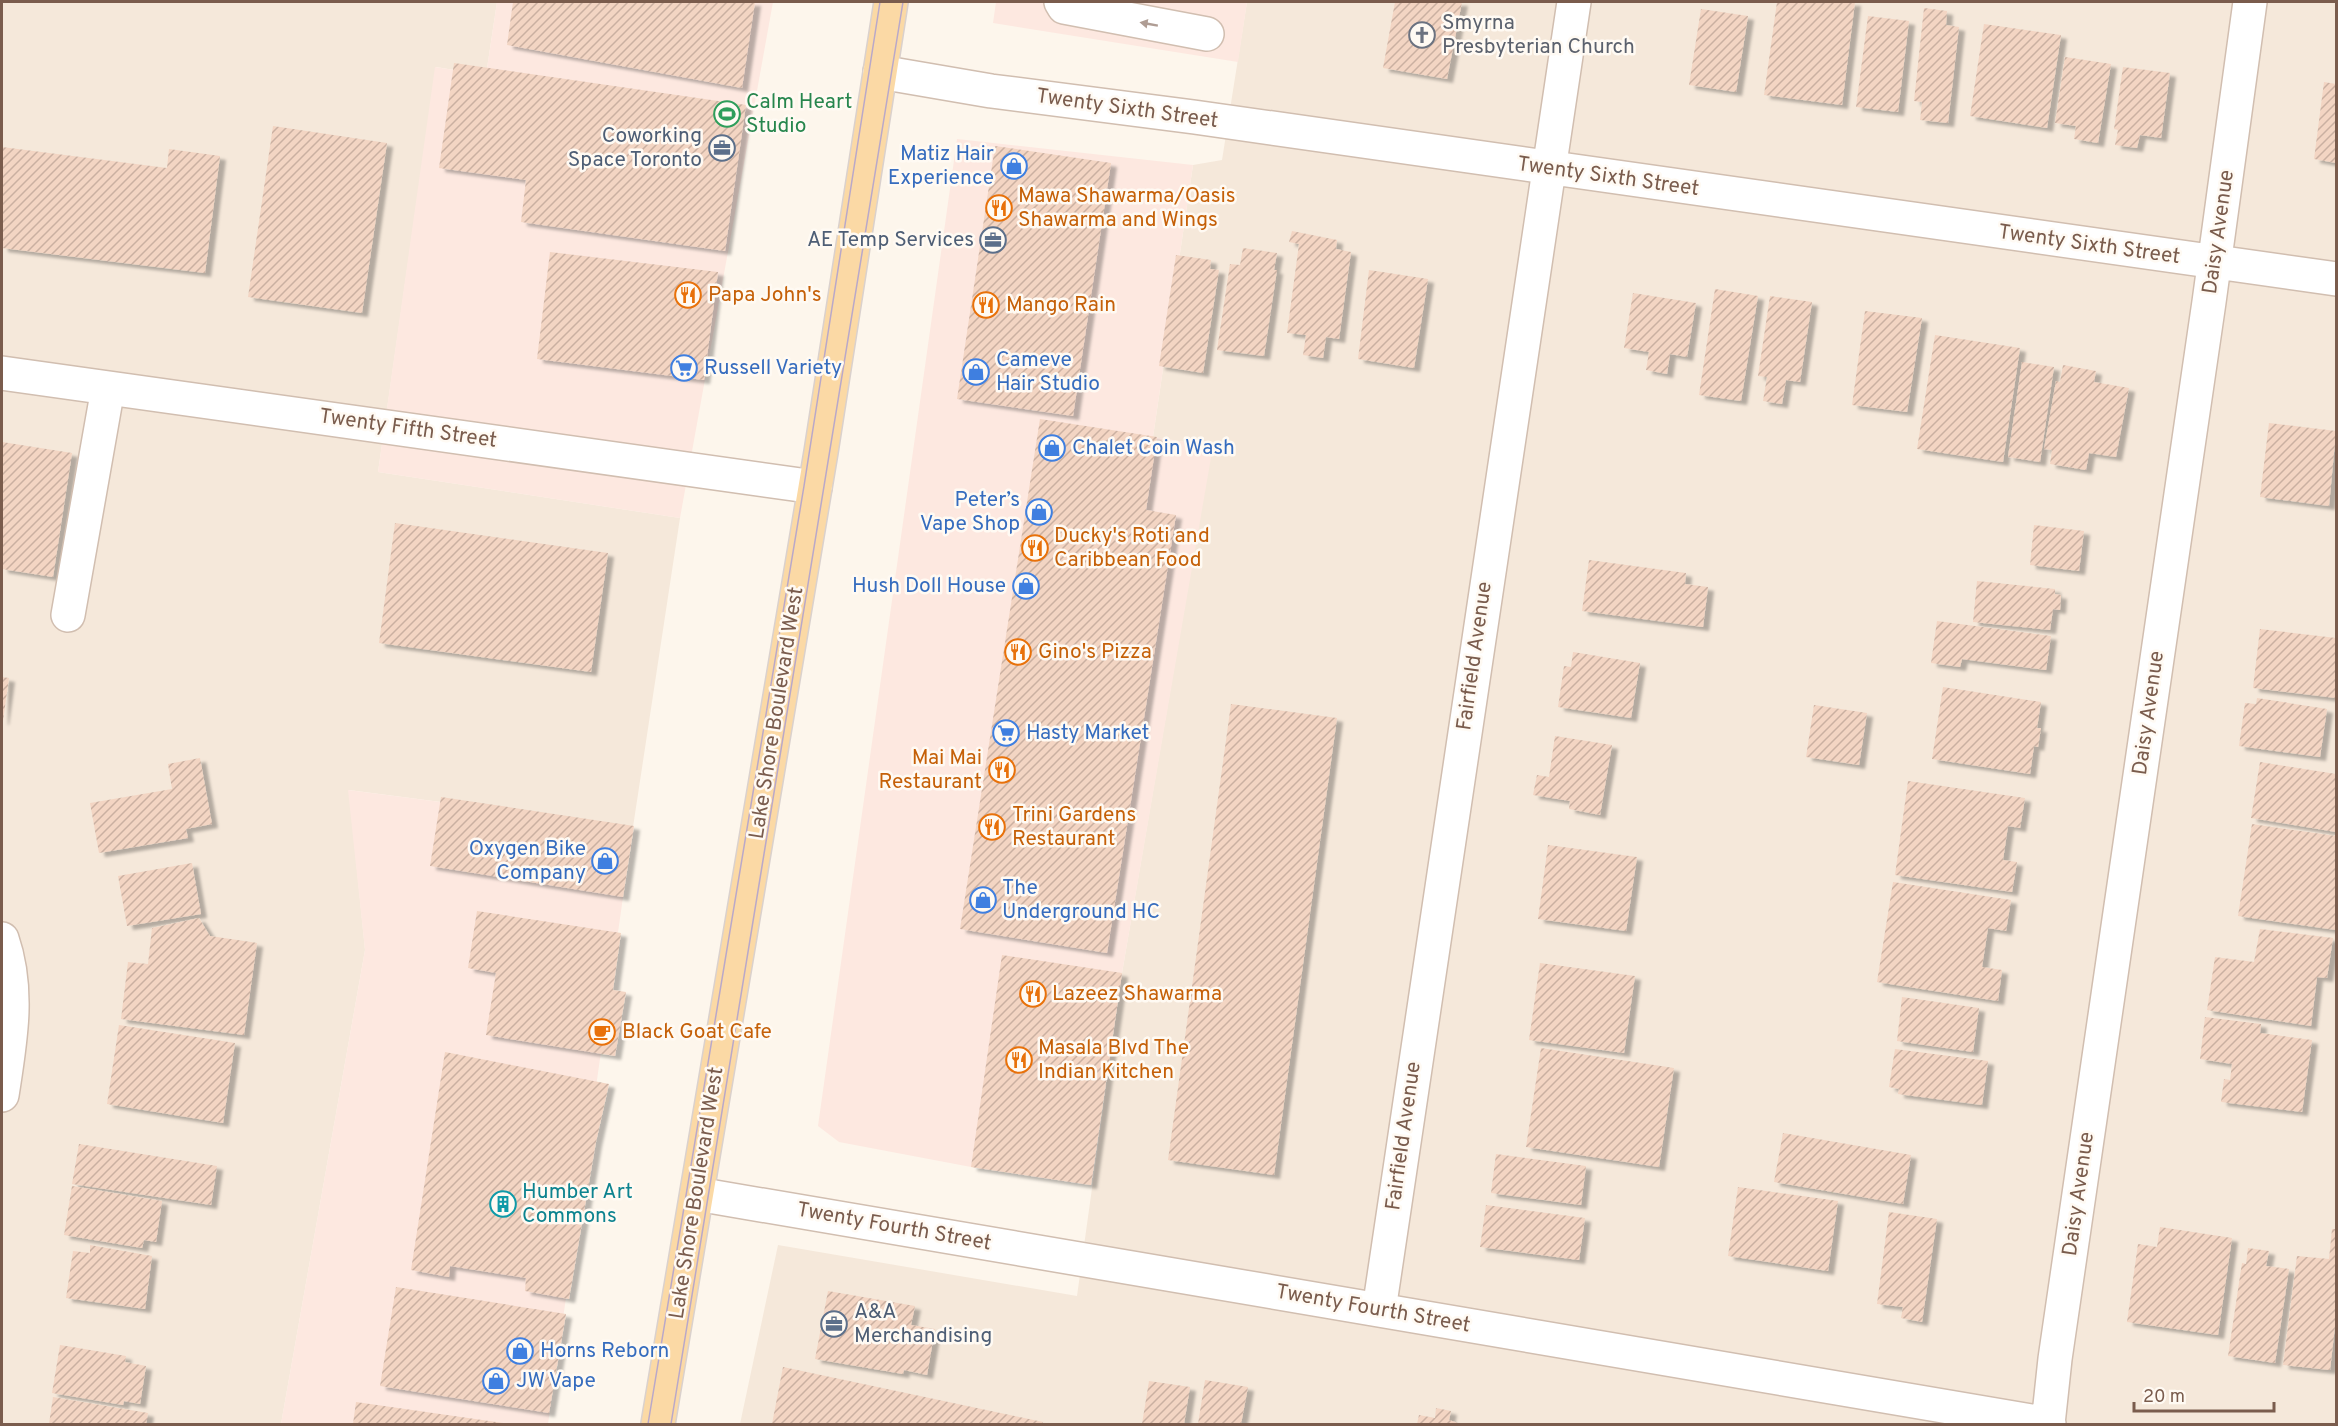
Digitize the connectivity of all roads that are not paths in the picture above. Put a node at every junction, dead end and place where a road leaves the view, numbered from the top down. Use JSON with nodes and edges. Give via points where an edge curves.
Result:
{"nodes":[{"id":1,"x":891,"y":2,"type":"edge"},
{"id":2,"x":1061,"y":2,"type":"edge"},
{"id":3,"x":1574,"y":2,"type":"edge"},
{"id":4,"x":2250,"y":2,"type":"edge"},
{"id":5,"x":1207,"y":34,"type":"dead end"},
{"id":6,"x":880,"y":72,"type":"junction"},
{"id":7,"x":1549,"y":169,"type":"junction"},
{"id":8,"x":2215,"y":263,"type":"junction"},
{"id":9,"x":2337,"y":279,"type":"edge"},
{"id":10,"x":2,"y":373,"type":"edge"},
{"id":11,"x":108,"y":388,"type":"junction"},
{"id":12,"x":815,"y":487,"type":"junction"},
{"id":13,"x":68,"y":615,"type":"dead end"},
{"id":14,"x":2,"y":939,"type":"edge"},
{"id":15,"x":2,"y":1095,"type":"edge"},
{"id":16,"x":697,"y":1194,"type":"junction"},
{"id":17,"x":1379,"y":1310,"type":"junction"},
{"id":18,"x":2049,"y":1424,"type":"edge"},
{"id":19,"x":658,"y":1425,"type":"edge"}],
"edges":[{"from":1,"to":6,"type":"main road","name":"Lake Shore Boulevard West"},
{"from":5,"to":2,"type":"street","one_way":true,"via":[[1094,14],[1064,7]]},
{"from":3,"to":7,"type":"street","name":"Fairfield Avenue"},
{"from":4,"to":8,"type":"street","name":"Daisy Avenue"},
{"from":6,"to":7,"type":"street","name":"Twenty Sixth Street"},
{"from":6,"to":12,"type":"main road","name":"Lake Shore Boulevard West"},
{"from":7,"to":8,"type":"street","name":"Twenty Sixth Street"},
{"from":7,"to":17,"type":"street","name":"Fairfield Avenue"},
{"from":8,"to":9,"type":"street","name":"Twenty Sixth Street"},
{"from":8,"to":18,"type":"street","name":"Daisy Avenue","via":[[2056,1347]]},
{"from":10,"to":11,"type":"street","name":"Twenty Fifth Street"},
{"from":11,"to":12,"type":"street","name":"Twenty Fifth Street"},
{"from":11,"to":13,"type":"street"},
{"from":12,"to":16,"type":"main road","name":"Lake Shore Boulevard West"},
{"from":14,"to":15,"type":"street","via":[[12,984],[12,1034]]},
{"from":16,"to":17,"type":"street","name":"Twenty Fourth Street"},
{"from":16,"to":19,"type":"main road","name":"Lake Shore Boulevard West"},
{"from":17,"to":18,"type":"street","name":"Twenty Fourth Street"}]}
